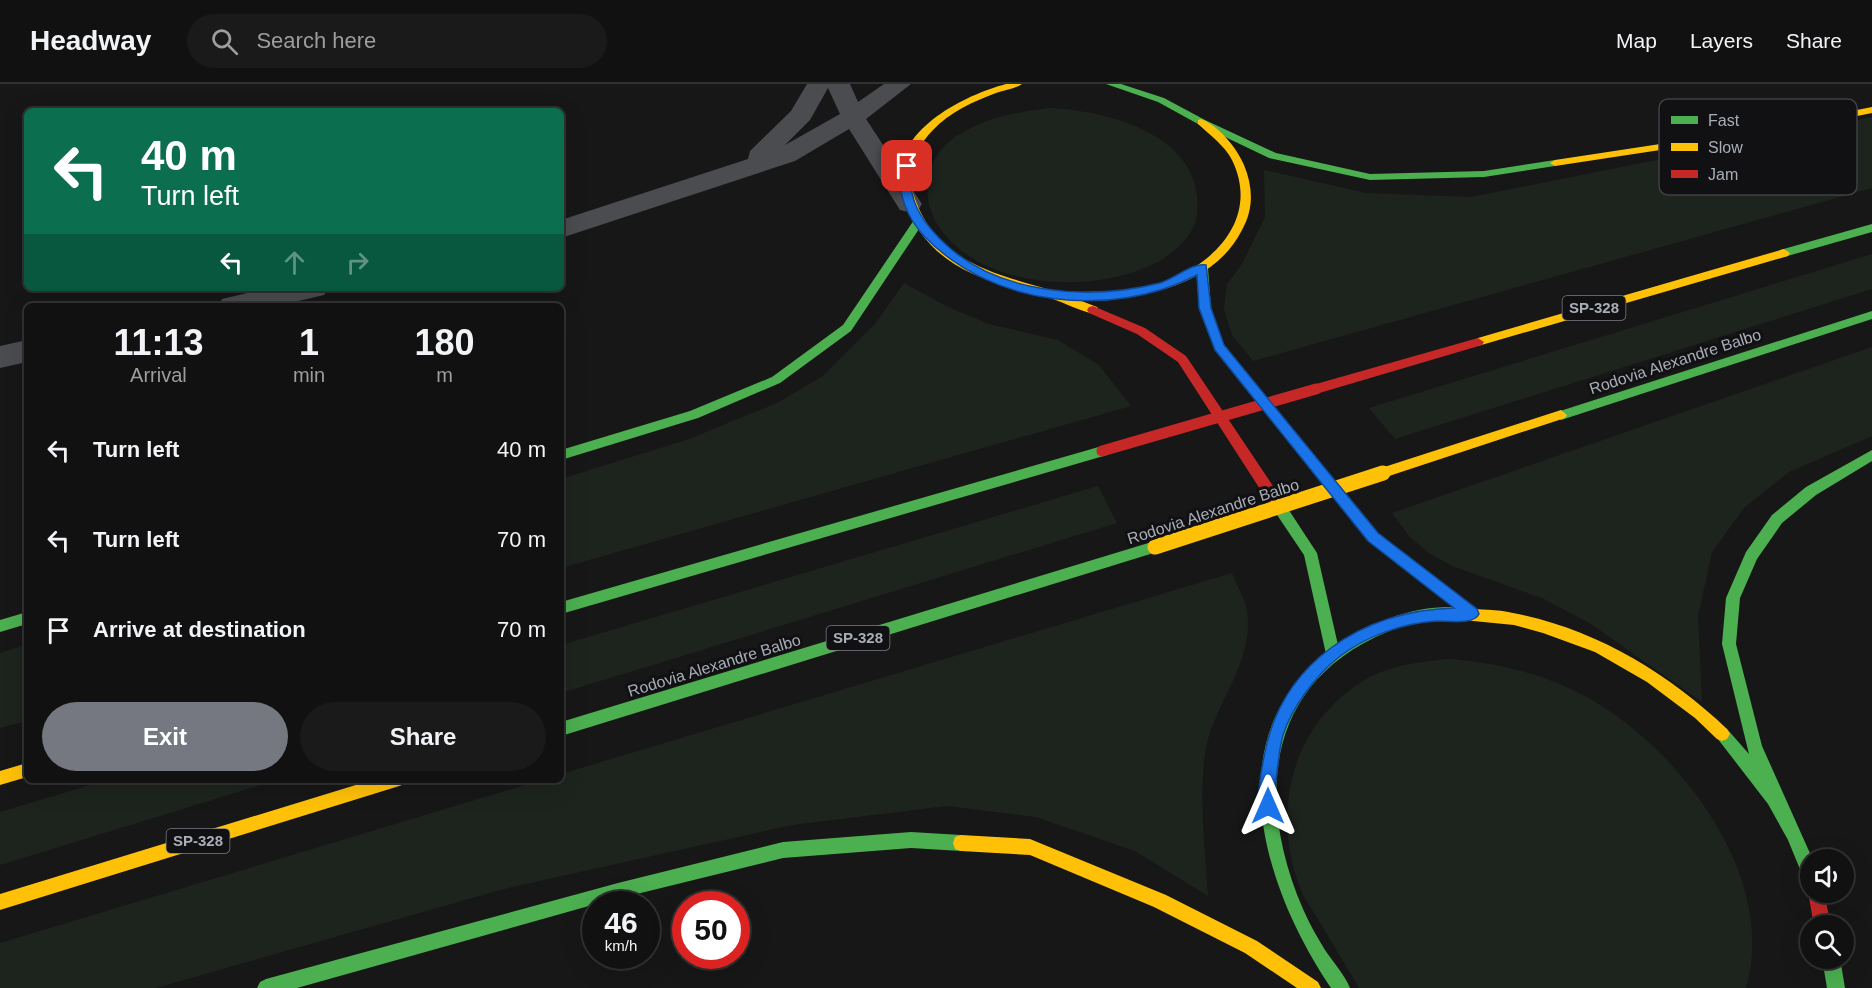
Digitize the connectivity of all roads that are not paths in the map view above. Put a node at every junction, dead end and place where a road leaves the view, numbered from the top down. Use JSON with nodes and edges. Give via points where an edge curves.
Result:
{"nodes":[{"id":1,"x":819,"y":84,"type":"edge"},
{"id":2,"x":838,"y":84,"type":"edge"},
{"id":3,"x":899,"y":84,"type":"edge"},
{"id":4,"x":1017,"y":84,"type":"edge"},
{"id":5,"x":1111,"y":84,"type":"edge"},
{"id":6,"x":1135,"y":87,"type":"edge"},
{"id":7,"x":1872,"y":110,"type":"edge"},
{"id":8,"x":1857,"y":113,"type":"edge"},
{"id":9,"x":853,"y":117,"type":"junction"},
{"id":10,"x":1205,"y":123,"type":"junction"},
{"id":11,"x":1659,"y":147,"type":"edge"},
{"id":12,"x":744,"y":169,"type":"junction"},
{"id":13,"x":914,"y":213,"type":"junction"},
{"id":14,"x":564,"y":228,"type":"edge"},
{"id":15,"x":1872,"y":228,"type":"edge"},
{"id":16,"x":1202,"y":268,"type":"junction"},
{"id":17,"x":300,"y":291,"type":"edge"},
{"id":18,"x":1052,"y":294,"type":"junction"},
{"id":19,"x":246,"y":303,"type":"edge"},
{"id":20,"x":1872,"y":315,"type":"edge"},
{"id":21,"x":24,"y":352,"type":"edge"},
{"id":22,"x":0,"y":357,"type":"edge"},
{"id":23,"x":564,"y":454,"type":"edge"},
{"id":24,"x":1872,"y":455,"type":"edge"},
{"id":25,"x":564,"y":607,"type":"edge"},
{"id":26,"x":1472,"y":614,"type":"junction"},
{"id":27,"x":24,"y":619,"type":"edge"},
{"id":28,"x":0,"y":626,"type":"edge"},
{"id":29,"x":1333,"y":653,"type":"junction"},
{"id":30,"x":564,"y":728,"type":"edge"},
{"id":31,"x":24,"y":771,"type":"edge"},
{"id":32,"x":0,"y":778,"type":"edge"},
{"id":33,"x":386,"y":783,"type":"edge"},
{"id":34,"x":1791,"y":826,"type":"junction"},
{"id":35,"x":1800,"y":849,"type":"edge"},
{"id":36,"x":0,"y":902,"type":"edge"},
{"id":37,"x":1825,"y":969,"type":"edge"},
{"id":38,"x":1833,"y":969,"type":"edge"},
{"id":39,"x":266,"y":988,"type":"edge"},
{"id":40,"x":1312,"y":988,"type":"edge"},
{"id":41,"x":1341,"y":988,"type":"edge"},
{"id":42,"x":1825,"y":988,"type":"edge"},
{"id":43,"x":1836,"y":988,"type":"edge"}],
"edges":[{"from":1,"to":12,"type":"street","via":[[801,115],[777,142]]},
{"from":2,"to":9,"type":"street"},
{"from":3,"to":9,"type":"street"},
{"from":4,"to":13,"type":"main road","via":[[971,98],[944,113],[924,132],[910,154],[904,178]]},
{"from":5,"to":6,"type":"main road"},
{"from":6,"to":10,"type":"main road"},
{"from":7,"to":8,"type":"main road"},
{"from":9,"to":12,"type":"street","via":[[786,154]]},
{"from":9,"to":13,"type":"street"},
{"from":10,"to":11,"type":"main road","via":[[1273,156],[1370,177],[1485,174]]},
{"from":10,"to":16,"type":"main road","via":[[1233,153],[1242,169],[1248,196],[1243,222],[1228,246]]},
{"from":12,"to":14,"type":"street"},
{"from":13,"to":18,"type":"main road","via":[[949,255],[996,280]]},
{"from":13,"to":23,"type":"main road","via":[[847,328],[776,380],[694,415]]},
{"from":15,"to":25,"type":"main road","number":"SP-328","bridge":true},
{"from":16,"to":18,"type":"main road","via":[[1172,284],[1134,293],[1094,297]]},
{"from":16,"to":26,"type":"main road","via":[[1205,308],[1219,347],[1373,537]]},
{"from":17,"to":19,"type":"street"},
{"from":18,"to":29,"type":"main road","via":[[1152,337],[1182,359],[1310,553]]},
{"from":20,"to":30,"type":"main road","name":"Rodovia Alexandre Balbo","number":"SP-328","bridge":true,"via":[[1155,547]]},
{"from":21,"to":22,"type":"street"},
{"from":24,"to":34,"type":"main road","via":[[1811,492],[1777,519],[1750,556],[1733,598],[1729,644],[1754,747]]},
{"from":26,"to":29,"type":"main road","via":[[1433,615],[1396,622],[1362,635]]},
{"from":26,"to":34,"type":"main road","via":[[1531,622],[1590,643],[1649,674],[1704,716],[1744,759]]},
{"from":27,"to":28,"type":"main road"},
{"from":29,"to":41,"type":"main road","via":[[1299,688],[1276,733],[1267,786],[1271,846],[1292,910],[1328,974]]},
{"from":31,"to":32,"type":"main road"},
{"from":33,"to":36,"type":"main road","number":"SP-328"},
{"from":34,"to":35,"type":"main road"},
{"from":37,"to":42,"type":"main road"},
{"from":38,"to":43,"type":"main road"},
{"from":39,"to":40,"type":"main road","via":[[783,850],[911,840],[1030,847],[1160,901],[1251,947]]}]}
